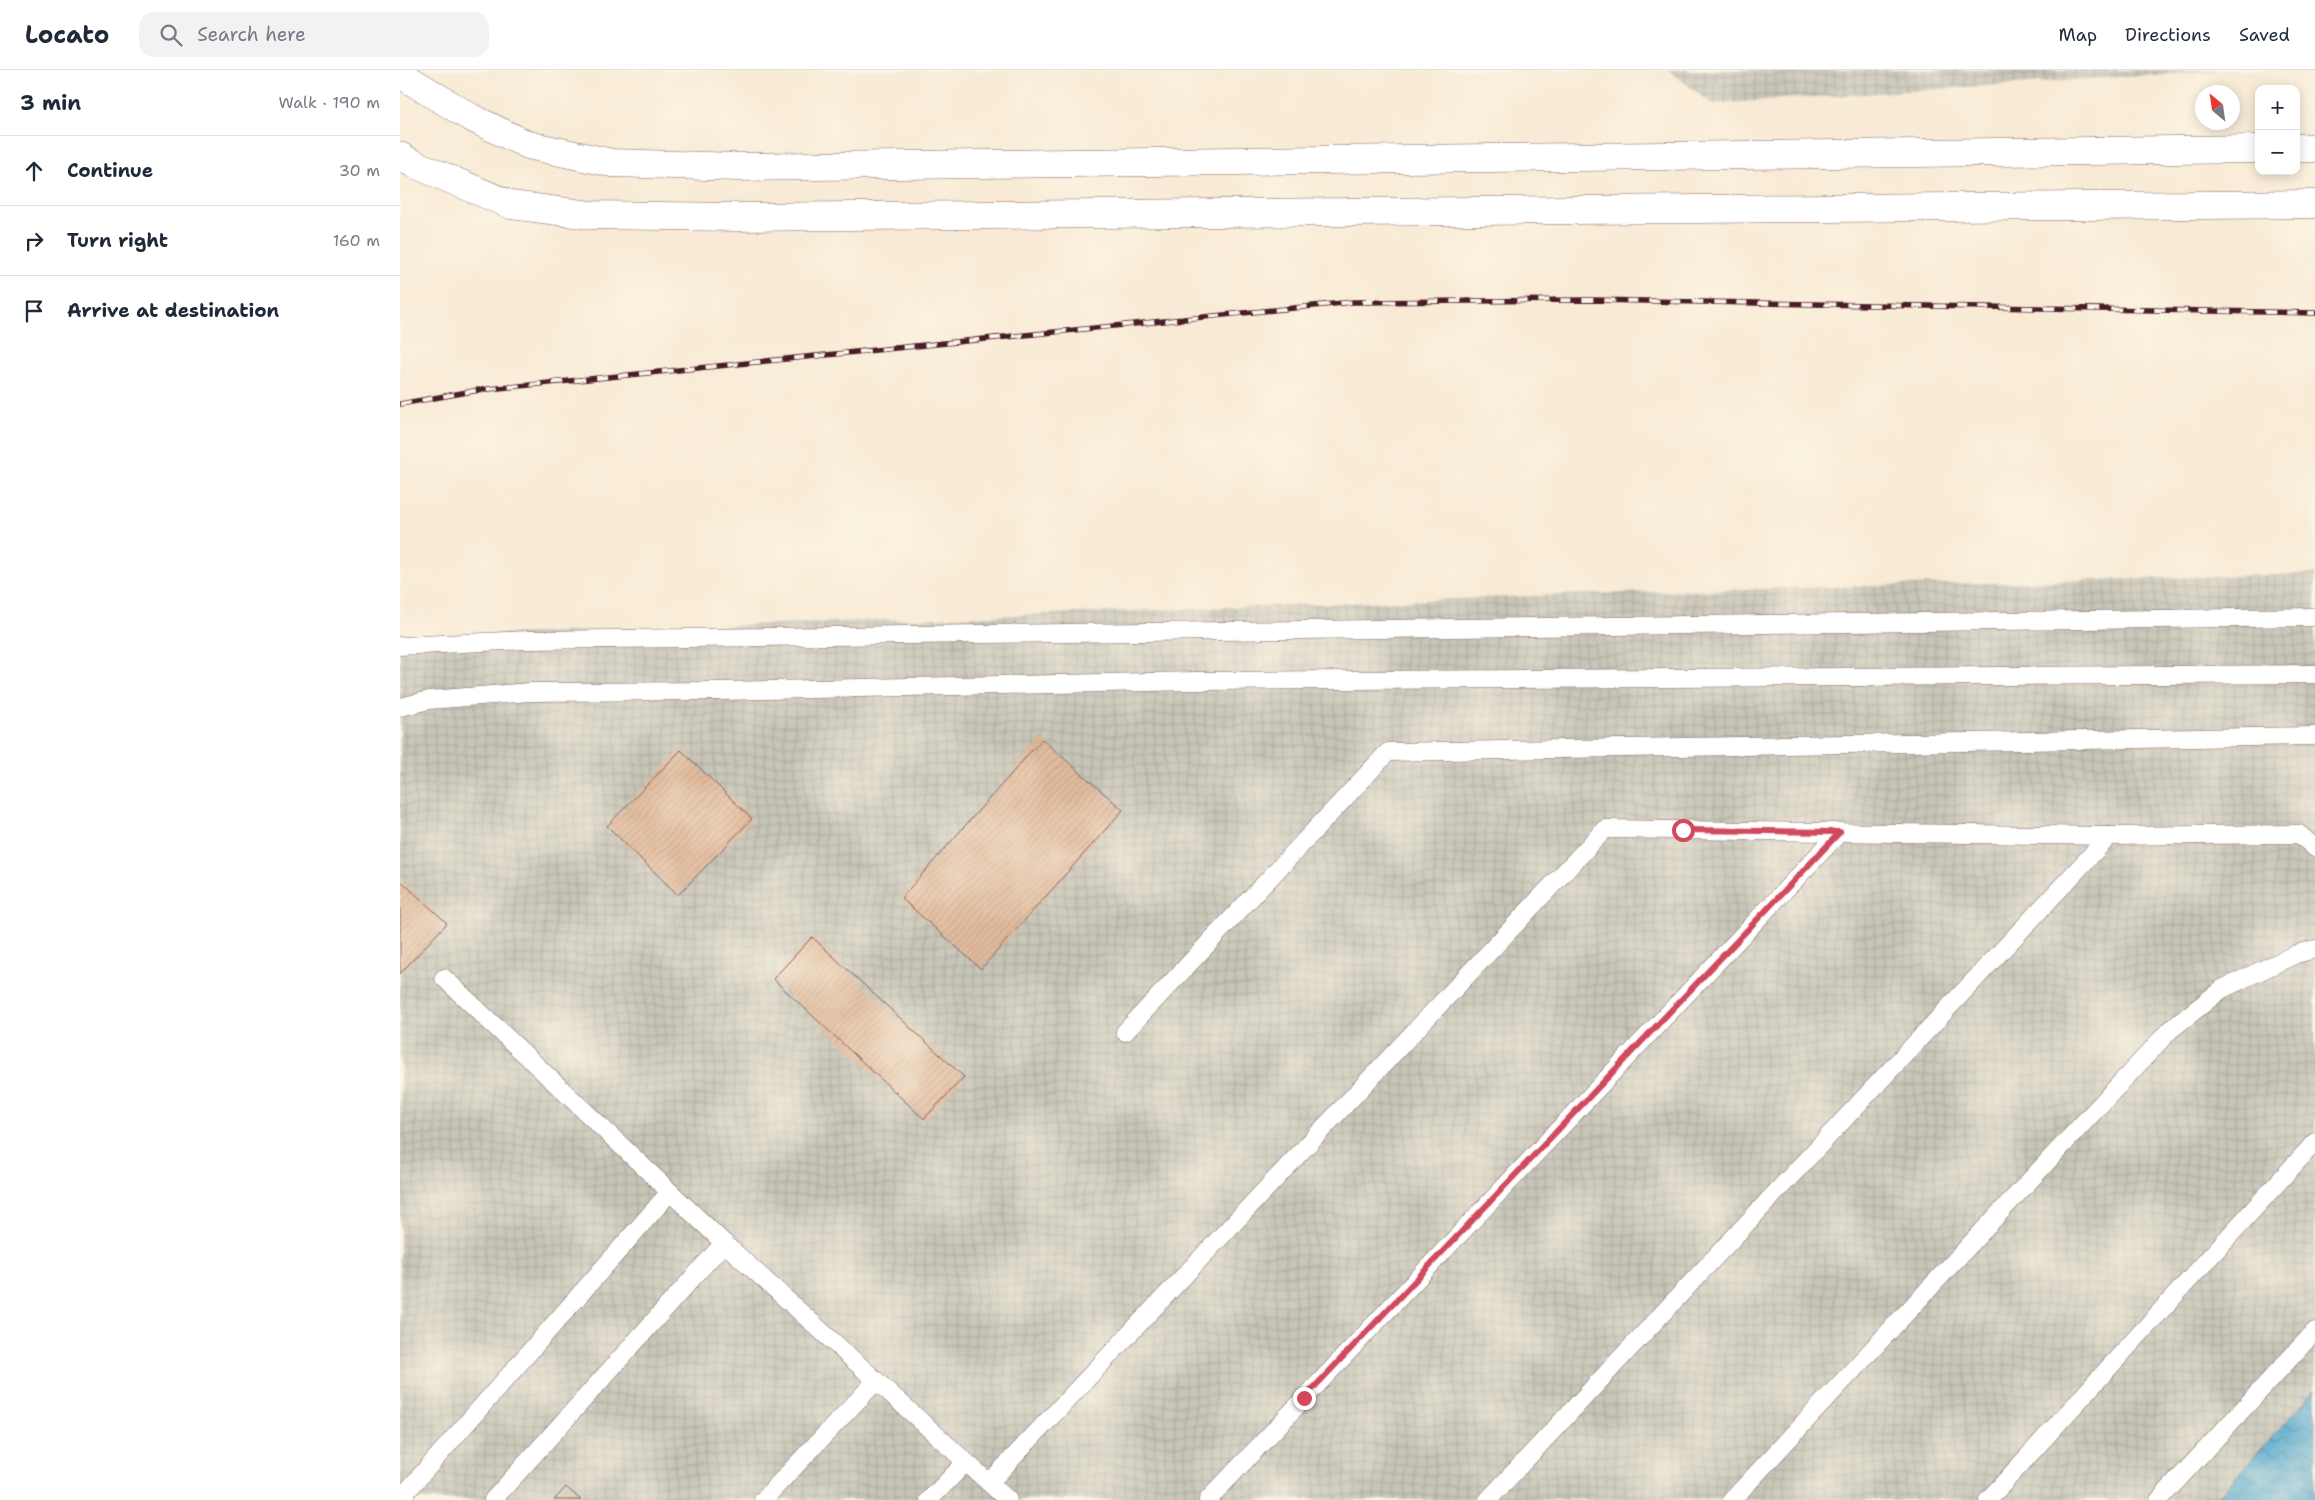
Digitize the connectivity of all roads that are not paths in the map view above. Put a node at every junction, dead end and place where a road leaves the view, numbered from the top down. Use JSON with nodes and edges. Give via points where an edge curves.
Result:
{"nodes":[{"id":1,"x":400,"y":74,"type":"edge"},
{"id":2,"x":2300,"y":148,"type":"edge"},
{"id":3,"x":2315,"y":148,"type":"edge"},
{"id":4,"x":2255,"y":149,"type":"edge"},
{"id":5,"x":400,"y":156,"type":"edge"},
{"id":6,"x":2315,"y":204,"type":"edge"},
{"id":7,"x":2315,"y":617,"type":"edge"},
{"id":8,"x":400,"y":646,"type":"edge"},
{"id":9,"x":2315,"y":674,"type":"edge"},
{"id":10,"x":400,"y":707,"type":"edge"},
{"id":11,"x":2315,"y":736,"type":"edge"},
{"id":12,"x":1840,"y":832,"type":"junction"},
{"id":13,"x":2109,"y":836,"type":"junction"},
{"id":14,"x":2315,"y":848,"type":"edge"},
{"id":15,"x":2315,"y":949,"type":"edge"},
{"id":16,"x":444,"y":978,"type":"dead end"},
{"id":17,"x":1125,"y":1032,"type":"dead end"},
{"id":18,"x":2315,"y":1142,"type":"edge"},
{"id":19,"x":670,"y":1192,"type":"junction"},
{"id":20,"x":724,"y":1243,"type":"junction"},
{"id":21,"x":2315,"y":1331,"type":"edge"},
{"id":22,"x":876,"y":1380,"type":"junction"},
{"id":23,"x":966,"y":1462,"type":"junction"},
{"id":24,"x":989,"y":1483,"type":"junction"},
{"id":25,"x":400,"y":1499,"type":"edge"},
{"id":26,"x":493,"y":1500,"type":"edge"},
{"id":27,"x":763,"y":1500,"type":"edge"},
{"id":28,"x":929,"y":1500,"type":"edge"},
{"id":29,"x":1008,"y":1500,"type":"edge"},
{"id":30,"x":1208,"y":1500,"type":"edge"},
{"id":31,"x":1488,"y":1500,"type":"edge"},
{"id":32,"x":1732,"y":1500,"type":"edge"},
{"id":33,"x":1988,"y":1500,"type":"edge"},
{"id":34,"x":2160,"y":1500,"type":"edge"}],
"edges":[{"from":1,"to":4,"type":"street","via":[[470,116],[528,145],[612,163],[767,167]]},
{"from":2,"to":3,"type":"street"},
{"from":5,"to":6,"type":"street","via":[[511,205],[590,215],[746,217]]},
{"from":7,"to":8,"type":"lane","via":[[528,640]]},
{"from":9,"to":10,"type":"lane","via":[[1206,681],[530,692],[429,700]]},
{"from":11,"to":17,"type":"lane","via":[[1388,752]]},
{"from":12,"to":13,"type":"lane"},
{"from":12,"to":24,"type":"lane","via":[[1605,828]]},
{"from":12,"to":30,"type":"lane"},
{"from":13,"to":14,"type":"lane","via":[[2299,834]]},
{"from":13,"to":31,"type":"lane"},
{"from":15,"to":32,"type":"lane","via":[[2296,954],[2222,988],[2169,1032]]},
{"from":16,"to":19,"type":"lane"},
{"from":18,"to":33,"type":"lane"},
{"from":19,"to":20,"type":"lane"},
{"from":19,"to":25,"type":"lane"},
{"from":20,"to":22,"type":"lane"},
{"from":20,"to":26,"type":"lane"},
{"from":21,"to":34,"type":"lane"},
{"from":22,"to":23,"type":"lane"},
{"from":22,"to":27,"type":"lane"},
{"from":23,"to":24,"type":"lane"},
{"from":23,"to":28,"type":"lane"},
{"from":24,"to":29,"type":"lane"}]}
